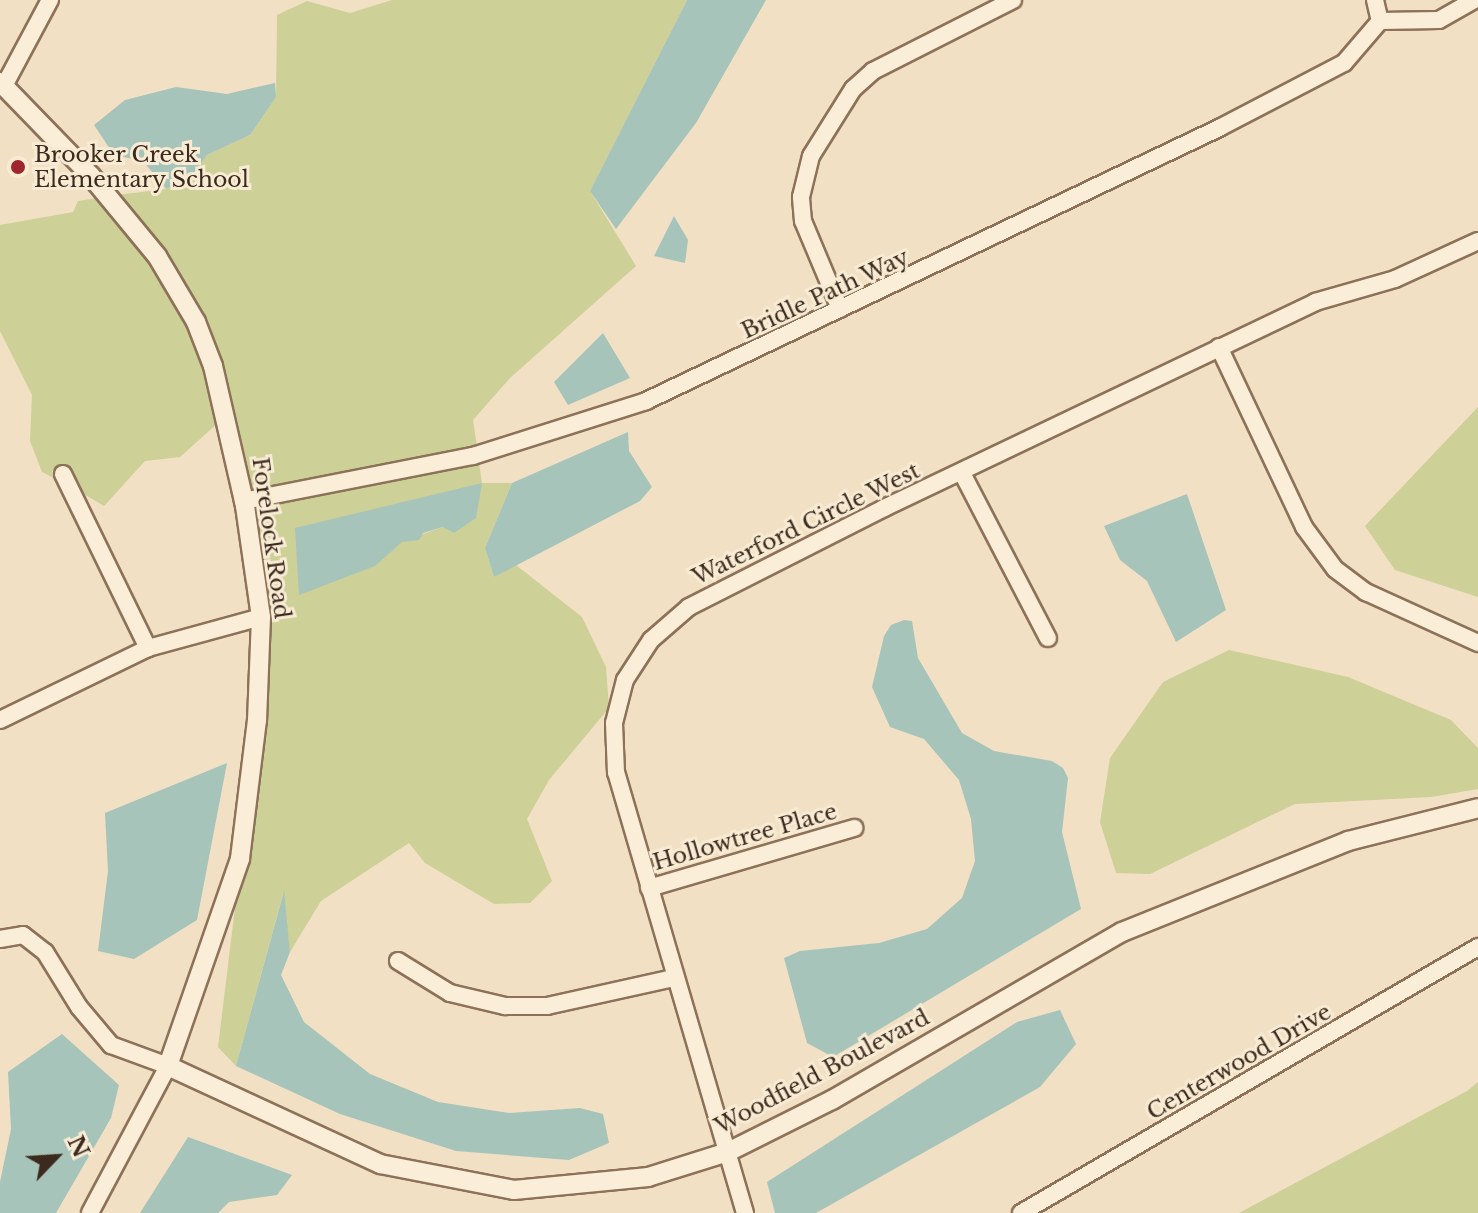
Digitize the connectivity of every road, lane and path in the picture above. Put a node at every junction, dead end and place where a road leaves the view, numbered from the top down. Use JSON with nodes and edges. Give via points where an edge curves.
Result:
{"nodes":[{"id":1,"x":50,"y":0,"type":"edge"},
{"id":2,"x":1013,"y":0,"type":"edge"},
{"id":3,"x":1375,"y":0,"type":"edge"},
{"id":4,"x":1474,"y":0,"type":"edge"},
{"id":5,"x":1380,"y":21,"type":"junction"},
{"id":6,"x":2,"y":84,"type":"edge"},
{"id":7,"x":1478,"y":241,"type":"edge"},
{"id":8,"x":840,"y":309,"type":"junction"},
{"id":9,"x":1219,"y":347,"type":"junction"},
{"id":10,"x":962,"y":473,"type":"junction"},
{"id":11,"x":63,"y":474,"type":"dead end"},
{"id":12,"x":243,"y":501,"type":"junction"},
{"id":13,"x":261,"y":617,"type":"junction"},
{"id":14,"x":1048,"y":638,"type":"dead end"},
{"id":15,"x":1478,"y":643,"type":"edge"},
{"id":16,"x":148,"y":648,"type":"junction"},
{"id":17,"x":0,"y":720,"type":"edge"},
{"id":18,"x":1478,"y":808,"type":"edge"},
{"id":19,"x":854,"y":828,"type":"dead end"},
{"id":20,"x":649,"y":888,"type":"junction"},
{"id":21,"x":0,"y":939,"type":"edge"},
{"id":22,"x":1478,"y":947,"type":"edge"},
{"id":23,"x":398,"y":961,"type":"dead end"},
{"id":24,"x":673,"y":978,"type":"junction"},
{"id":25,"x":168,"y":1066,"type":"junction"},
{"id":26,"x":728,"y":1152,"type":"junction"},
{"id":27,"x":90,"y":1213,"type":"edge"},
{"id":28,"x":745,"y":1213,"type":"edge"},
{"id":29,"x":1021,"y":1213,"type":"edge"}],
"edges":[{"from":1,"to":6,"type":"street"},
{"from":2,"to":8,"type":"street","via":[[873,71],[853,89],[811,156],[801,197],[803,221]]},
{"from":3,"to":5,"type":"street"},
{"from":4,"to":5,"type":"street","via":[[1439,20]]},
{"from":5,"to":8,"type":"street","name":"Bridle Path Way","via":[[1344,63]]},
{"from":6,"to":12,"type":"street","name":"Forelock Road","via":[[91,176],[157,256],[196,322],[213,366]]},
{"from":7,"to":9,"type":"street","name":"Waterford Circle West","via":[[1395,279],[1315,302]]},
{"from":8,"to":12,"type":"street","name":"Bridle Path Way","via":[[646,401],[536,438],[473,456]]},
{"from":9,"to":10,"type":"street","name":"Waterford Circle West"},
{"from":9,"to":15,"type":"street","via":[[1304,527],[1335,569],[1366,592]]},
{"from":10,"to":14,"type":"street"},
{"from":10,"to":20,"type":"street","name":"Waterford Circle West","via":[[689,607],[651,640],[625,680],[614,723],[616,773]]},
{"from":11,"to":16,"type":"street"},
{"from":12,"to":13,"type":"street","name":"Forelock Road"},
{"from":13,"to":16,"type":"street"},
{"from":13,"to":25,"type":"street","name":"Forelock Road","via":[[257,720],[240,859]]},
{"from":16,"to":17,"type":"street"},
{"from":18,"to":26,"type":"street","name":"Woodfield Boulevard","via":[[1348,841],[1122,932],[832,1100]]},
{"from":19,"to":20,"type":"street","name":"Hollowtree Place"},
{"from":20,"to":24,"type":"street","name":"Waterford Circle West"},
{"from":21,"to":25,"type":"street","via":[[23,935],[45,952],[79,1007],[111,1045]]},
{"from":22,"to":29,"type":"street","name":"Centerwood Drive"},
{"from":23,"to":24,"type":"street","via":[[450,993],[505,1006],[547,1006]]},
{"from":24,"to":26,"type":"street","name":"Waterford Circle West"},
{"from":25,"to":26,"type":"street","name":"Woodfield Boulevard","via":[[380,1164],[514,1190],[648,1177]]},
{"from":25,"to":27,"type":"street"},
{"from":26,"to":28,"type":"street","name":"Waterford Circle West"}]}
